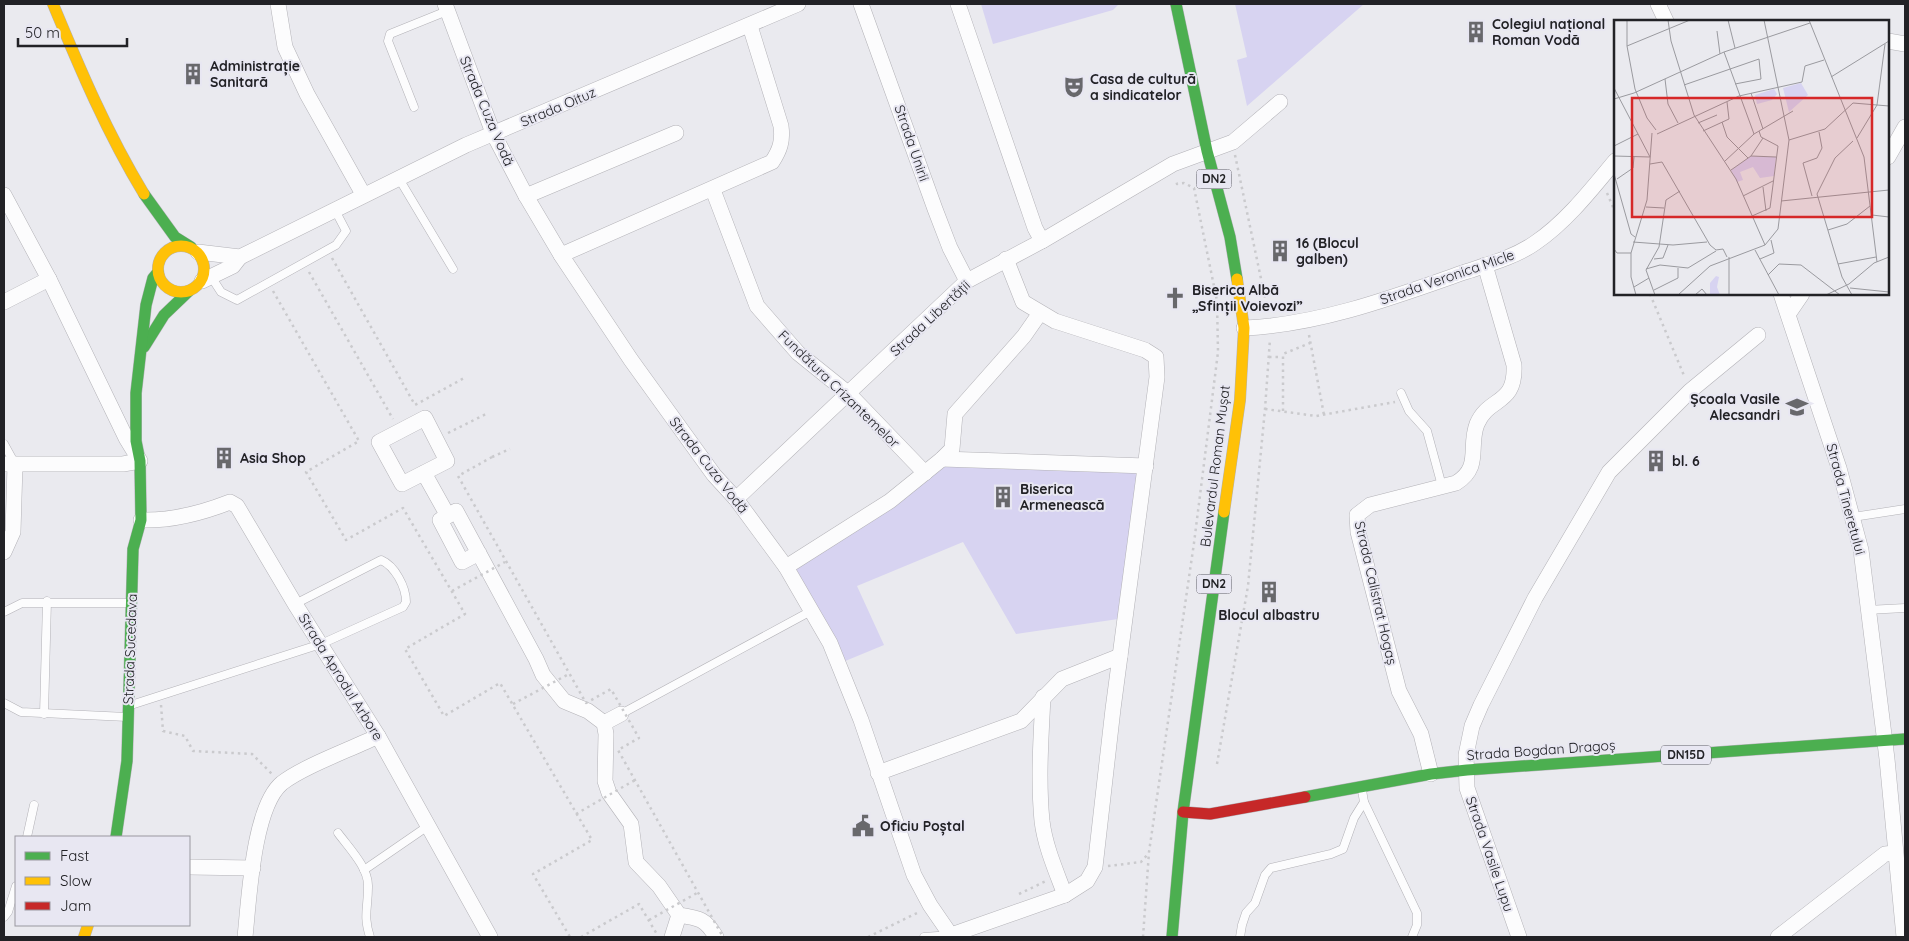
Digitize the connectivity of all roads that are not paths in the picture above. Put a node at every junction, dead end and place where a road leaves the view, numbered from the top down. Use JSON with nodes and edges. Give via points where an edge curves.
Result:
{"nodes":[{"id":1,"x":53,"y":4,"type":"edge"},
{"id":2,"x":278,"y":4,"type":"edge"},
{"id":3,"x":798,"y":4,"type":"edge"},
{"id":4,"x":862,"y":4,"type":"edge"},
{"id":5,"x":958,"y":4,"type":"edge"},
{"id":6,"x":1176,"y":4,"type":"edge"},
{"id":7,"x":1658,"y":4,"type":"edge"},
{"id":8,"x":446,"y":8,"type":"edge"},
{"id":9,"x":1666,"y":20,"type":"edge"},
{"id":10,"x":750,"y":26,"type":"junction"},
{"id":11,"x":1889,"y":41,"type":"edge"},
{"id":12,"x":1905,"y":44,"type":"edge"},
{"id":13,"x":1280,"y":102,"type":"dead end"},
{"id":14,"x":414,"y":107,"type":"dead end"},
{"id":15,"x":1905,"y":127,"type":"edge"},
{"id":16,"x":493,"y":133,"type":"junction"},
{"id":17,"x":676,"y":133,"type":"dead end"},
{"id":18,"x":1207,"y":151,"type":"junction"},
{"id":19,"x":1889,"y":155,"type":"edge"},
{"id":20,"x":1614,"y":162,"type":"edge"},
{"id":21,"x":398,"y":177,"type":"junction"},
{"id":22,"x":713,"y":190,"type":"junction"},
{"id":23,"x":363,"y":194,"type":"junction"},
{"id":24,"x":4,"y":195,"type":"edge"},
{"id":25,"x":526,"y":196,"type":"junction"},
{"id":26,"x":153,"y":209,"type":"junction"},
{"id":27,"x":335,"y":210,"type":"junction"},
{"id":28,"x":1042,"y":241,"type":"junction"},
{"id":29,"x":195,"y":250,"type":"junction"},
{"id":30,"x":561,"y":255,"type":"junction"},
{"id":31,"x":240,"y":257,"type":"junction"},
{"id":32,"x":1006,"y":259,"type":"junction"},
{"id":33,"x":1485,"y":265,"type":"junction"},
{"id":34,"x":158,"y":268,"type":"junction"},
{"id":35,"x":453,"y":269,"type":"dead end"},
{"id":36,"x":49,"y":279,"type":"junction"},
{"id":37,"x":206,"y":280,"type":"junction"},
{"id":38,"x":967,"y":281,"type":"junction"},
{"id":39,"x":189,"y":291,"type":"junction"},
{"id":40,"x":1781,"y":295,"type":"edge"},
{"id":41,"x":1801,"y":295,"type":"edge"},
{"id":42,"x":4,"y":302,"type":"edge"},
{"id":43,"x":1040,"y":313,"type":"junction"},
{"id":44,"x":1789,"y":313,"type":"junction"},
{"id":45,"x":1244,"y":328,"type":"junction"},
{"id":46,"x":1758,"y":335,"type":"dead end"},
{"id":47,"x":142,"y":349,"type":"junction"},
{"id":48,"x":849,"y":394,"type":"junction"},
{"id":49,"x":1403,"y":397,"type":"road end"},
{"id":50,"x":4,"y":444,"type":"edge"},
{"id":51,"x":942,"y":460,"type":"junction"},
{"id":52,"x":140,"y":461,"type":"junction"},
{"id":53,"x":10,"y":464,"type":"edge"},
{"id":54,"x":1146,"y":466,"type":"junction"},
{"id":55,"x":424,"y":473,"type":"junction"},
{"id":56,"x":925,"y":473,"type":"junction"},
{"id":57,"x":1442,"y":486,"type":"junction"},
{"id":58,"x":736,"y":499,"type":"junction"},
{"id":59,"x":1905,"y":509,"type":"edge"},
{"id":60,"x":1853,"y":516,"type":"junction"},
{"id":61,"x":141,"y":520,"type":"junction"},
{"id":62,"x":4,"y":552,"type":"edge"},
{"id":63,"x":786,"y":567,"type":"junction"},
{"id":64,"x":47,"y":602,"type":"junction"},
{"id":65,"x":132,"y":603,"type":"junction"},
{"id":66,"x":295,"y":604,"type":"junction"},
{"id":67,"x":1905,"y":608,"type":"edge"},
{"id":68,"x":1867,"y":610,"type":"junction"},
{"id":69,"x":811,"y":611,"type":"junction"},
{"id":70,"x":4,"y":612,"type":"edge"},
{"id":71,"x":321,"y":644,"type":"junction"},
{"id":72,"x":1120,"y":656,"type":"junction"},
{"id":73,"x":1044,"y":697,"type":"junction"},
{"id":74,"x":4,"y":703,"type":"edge"},
{"id":75,"x":129,"y":711,"type":"junction"},
{"id":76,"x":44,"y":714,"type":"junction"},
{"id":77,"x":621,"y":714,"type":"joint"},
{"id":78,"x":604,"y":723,"type":"junction"},
{"id":79,"x":378,"y":736,"type":"junction"},
{"id":80,"x":1905,"y":739,"type":"edge"},
{"id":81,"x":1884,"y":741,"type":"junction"},
{"id":82,"x":1466,"y":770,"type":"junction"},
{"id":83,"x":878,"y":773,"type":"junction"},
{"id":84,"x":1431,"y":774,"type":"junction"},
{"id":85,"x":1362,"y":788,"type":"junction"},
{"id":86,"x":1364,"y":802,"type":"junction"},
{"id":87,"x":34,"y":805,"type":"dead end"},
{"id":88,"x":1183,"y":812,"type":"junction"},
{"id":89,"x":428,"y":826,"type":"junction"},
{"id":90,"x":338,"y":833,"type":"dead end"},
{"id":91,"x":27,"y":836,"type":"edge"},
{"id":92,"x":116,"y":836,"type":"edge"},
{"id":93,"x":1895,"y":853,"type":"junction"},
{"id":94,"x":190,"y":868,"type":"edge"},
{"id":95,"x":253,"y":868,"type":"junction"},
{"id":96,"x":364,"y":870,"type":"junction"},
{"id":97,"x":15,"y":889,"type":"edge"},
{"id":98,"x":1065,"y":895,"type":"junction"},
{"id":99,"x":679,"y":915,"type":"junction"},
{"id":100,"x":4,"y":918,"type":"edge"},
{"id":101,"x":1904,"y":931,"type":"edge"},
{"id":102,"x":952,"y":936,"type":"edge"},
{"id":103,"x":246,"y":937,"type":"edge"},
{"id":104,"x":370,"y":937,"type":"edge"},
{"id":105,"x":490,"y":937,"type":"edge"},
{"id":106,"x":672,"y":937,"type":"edge"},
{"id":107,"x":716,"y":937,"type":"edge"},
{"id":108,"x":924,"y":937,"type":"edge"},
{"id":109,"x":1172,"y":937,"type":"edge"},
{"id":110,"x":1240,"y":937,"type":"edge"},
{"id":111,"x":1412,"y":937,"type":"edge"},
{"id":112,"x":1519,"y":937,"type":"edge"},
{"id":113,"x":1778,"y":937,"type":"edge"}],
"edges":[{"from":1,"to":26,"type":"main road","via":[[93,99],[120,154]]},
{"from":2,"to":23,"type":"street","via":[[285,47],[307,94]]},
{"from":3,"to":10,"type":"street","name":"Strada Oituz"},
{"from":4,"to":38,"type":"street","name":"Strada Unirii","via":[[941,224]]},
{"from":5,"to":28,"type":"street"},
{"from":6,"to":18,"type":"main road","name":"Bulevardul Roman Mușat","number":"DN2"},
{"from":7,"to":9,"type":"street"},
{"from":8,"to":14,"type":"lane","via":[[390,34],[388,41]]},
{"from":8,"to":16,"type":"street","name":"Strada Cuza Vodă"},
{"from":10,"to":16,"type":"street","name":"Strada Oituz"},
{"from":10,"to":22,"type":"street","via":[[781,126],[780,150],[772,162]]},
{"from":11,"to":12,"type":"street"},
{"from":13,"to":18,"type":"street","name":"Strada Libertății","via":[[1232,142]]},
{"from":15,"to":19,"type":"street"},
{"from":16,"to":21,"type":"street","name":"Strada Oituz"},
{"from":16,"to":25,"type":"street","name":"Strada Cuza Vodă"},
{"from":17,"to":25,"type":"street"},
{"from":18,"to":28,"type":"street","name":"Strada Libertății","via":[[1173,164]]},
{"from":18,"to":45,"type":"main road","name":"Bulevardul Roman Mușat","number":"DN2","via":[[1230,237]]},
{"from":20,"to":33,"type":"street","name":"Strada Veronica Micle","via":[[1559,224],[1535,244]]},
{"from":21,"to":23,"type":"street","name":"Strada Oituz"},
{"from":21,"to":35,"type":"lane"},
{"from":22,"to":30,"type":"street"},
{"from":22,"to":48,"type":"street","name":"Fundătura Crizantemelor","via":[[757,306],[798,353]]},
{"from":23,"to":27,"type":"street","name":"Strada Oituz"},
{"from":24,"to":36,"type":"street"},
{"from":25,"to":30,"type":"street","name":"Strada Cuza Vodă"},
{"from":26,"to":29,"type":"main road","via":[[175,237]]},
{"from":26,"to":34,"type":"main road","via":[[159,239]]},
{"from":27,"to":31,"type":"street","name":"Strada Oituz"},
{"from":27,"to":37,"type":"lane","via":[[346,231],[336,245],[269,283],[237,300]]},
{"from":28,"to":32,"type":"street","name":"Strada Libertății"},
{"from":29,"to":31,"type":"street"},
{"from":29,"to":34,"type":"main road","via":[[184,245],[171,248],[161,257]]},
{"from":29,"to":37,"type":"main road","via":[[205,266]]},
{"from":30,"to":58,"type":"street","name":"Strada Cuza Vodă","via":[[631,360],[714,475]]},
{"from":31,"to":37,"type":"street","name":"Strada Oituz","via":[[233,266]]},
{"from":32,"to":38,"type":"street","name":"Strada Libertății"},
{"from":32,"to":43,"type":"street","via":[[1023,302]]},
{"from":33,"to":45,"type":"street","name":"Strada Veronica Micle","via":[[1344,311],[1270,327]]},
{"from":33,"to":57,"type":"street","name":"Strada Calistrat Hogaș","via":[[1514,365],[1515,379],[1511,391],[1478,422],[1472,464],[1466,476]]},
{"from":34,"to":39,"type":"main road","via":[[164,285],[169,289]]},
{"from":34,"to":47,"type":"main road","name":"Strada Sucedava","via":[[146,305]]},
{"from":36,"to":42,"type":"street"},
{"from":36,"to":52,"type":"street"},
{"from":37,"to":39,"type":"main road"},
{"from":38,"to":48,"type":"street","name":"Strada Libertății"},
{"from":39,"to":47,"type":"main road","name":"Strada Sucedava","via":[[164,315]]},
{"from":40,"to":44,"type":"street","name":"Strada Tineretului"},
{"from":41,"to":44,"type":"street"},
{"from":43,"to":51,"type":"street","via":[[1024,336],[955,414],[952,449]]},
{"from":43,"to":54,"type":"street","via":[[1055,321],[1145,350],[1156,357],[1157,377]]},
{"from":44,"to":60,"type":"street","name":"Strada Tineretului"},
{"from":45,"to":88,"type":"main road","name":"Bulevardul Roman Mușat","number":"DN2","via":[[1240,400]]},
{"from":46,"to":82,"type":"street","name":"Strada Vasile Lupu","via":[[1690,391],[1609,472],[1535,598],[1481,705],[1472,726]]},
{"from":47,"to":52,"type":"main road","name":"Strada Sucedava","via":[[136,394],[136,441]]},
{"from":48,"to":56,"type":"street","name":"Fundătura Crizantemelor"},
{"from":48,"to":58,"type":"street","name":"Strada Libertății"},
{"from":49,"to":57,"type":"lane","via":[[1412,415],[1427,431]]},
{"from":50,"to":53,"type":"lane"},
{"from":51,"to":54,"type":"street"},
{"from":51,"to":56,"type":"street"},
{"from":52,"to":53,"type":"street","via":[[123,464]]},
{"from":52,"to":61,"type":"main road","name":"Strada Sucedava"},
{"from":53,"to":62,"type":"street","via":[[14,532]]},
{"from":54,"to":72,"type":"street"},
{"from":55,"to":55,"type":"street","via":[[402,484],[380,442],[424,418],[447,461]]},
{"from":55,"to":78,"type":"street","via":[[448,516],[440,520],[462,562],[479,553],[552,688],[564,701],[588,711]]},
{"from":56,"to":63,"type":"street","via":[[890,500]]},
{"from":57,"to":84,"type":"street","name":"Strada Calistrat Hogaș","via":[[1370,505],[1357,515],[1356,523],[1399,691],[1421,734]]},
{"from":58,"to":63,"type":"street","name":"Strada Cuza Vodă"},
{"from":59,"to":60,"type":"lane"},
{"from":60,"to":68,"type":"street","name":"Strada Tineretului","via":[[1862,550]]},
{"from":61,"to":65,"type":"main road","name":"Strada Sucedava","via":[[133,549]]},
{"from":61,"to":66,"type":"street","name":"Strada Aprodul Arbore","via":[[165,519],[230,502],[237,506]]},
{"from":63,"to":69,"type":"street","name":"Strada Cuza Vodă"},
{"from":64,"to":65,"type":"lane"},
{"from":64,"to":70,"type":"lane","via":[[22,603]]},
{"from":64,"to":76,"type":"lane"},
{"from":65,"to":75,"type":"main road","name":"Strada Sucedava"},
{"from":66,"to":71,"type":"street","name":"Strada Aprodul Arbore"},
{"from":66,"to":71,"type":"lane","via":[[381,560],[393,567],[406,596],[403,607]]},
{"from":67,"to":68,"type":"lane"},
{"from":68,"to":81,"type":"street","name":"Strada Tineretului"},
{"from":69,"to":77,"type":"lane"},
{"from":69,"to":83,"type":"street","name":"Strada Cuza Vodă","via":[[832,650]]},
{"from":71,"to":75,"type":"lane","via":[[160,696]]},
{"from":71,"to":79,"type":"street","name":"Strada Aprodul Arbore"},
{"from":72,"to":73,"type":"street","via":[[1062,679]]},
{"from":72,"to":98,"type":"street","via":[[1095,868],[1086,881]]},
{"from":73,"to":83,"type":"street","via":[[1021,721]]},
{"from":73,"to":98,"type":"street","via":[[1039,779],[1042,821]]},
{"from":74,"to":76,"type":"lane","via":[[21,712]]},
{"from":75,"to":76,"type":"lane"},
{"from":75,"to":92,"type":"main road","name":"Strada Sucedava","via":[[127,761]]},
{"from":77,"to":78,"type":"street"},
{"from":78,"to":99,"type":"street","via":[[605,781],[609,793],[631,824],[636,862]]},
{"from":79,"to":89,"type":"street","name":"Strada Aprodul Arbore"},
{"from":79,"to":95,"type":"street","via":[[281,784],[268,802]]},
{"from":80,"to":81,"type":"main road","name":"Strada Bogdan Dragoș","number":"DN15D"},
{"from":81,"to":82,"type":"main road","name":"Strada Bogdan Dragoș","number":"DN15D"},
{"from":81,"to":93,"type":"street","name":"Strada Tineretului"},
{"from":82,"to":84,"type":"main road","name":"Strada Bogdan Dragoș","number":"DN15D"},
{"from":82,"to":112,"type":"street","name":"Strada Vasile Lupu","via":[[1467,788]]},
{"from":83,"to":102,"type":"street","name":"Strada Cuza Vodă","via":[[914,874],[930,905]]},
{"from":84,"to":85,"type":"main road","name":"Strada Bogdan Dragoș","number":"DN15D"},
{"from":85,"to":86,"type":"lane"},
{"from":85,"to":88,"type":"main road","name":"Strada Bogdan Dragoș","number":"DN15D","via":[[1210,814]]},
{"from":86,"to":110,"type":"lane","via":[[1354,818],[1343,849],[1271,868],[1255,903],[1246,913]]},
{"from":86,"to":111,"type":"lane","via":[[1417,913]]},
{"from":87,"to":91,"type":"lane"},
{"from":88,"to":109,"type":"main road","name":"Bulevardul Roman Mușat","number":"DN2"},
{"from":89,"to":96,"type":"lane"},
{"from":89,"to":105,"type":"street","name":"Strada Aprodul Arbore"},
{"from":90,"to":96,"type":"lane"},
{"from":93,"to":101,"type":"street","name":"Strada Tineretului"},
{"from":93,"to":113,"type":"street","via":[[1885,854]]},
{"from":94,"to":95,"type":"street"},
{"from":95,"to":103,"type":"street"},
{"from":96,"to":104,"type":"lane","via":[[369,886],[364,919]]},
{"from":97,"to":100,"type":"lane"},
{"from":98,"to":102,"type":"street"},
{"from":99,"to":106,"type":"street"},
{"from":99,"to":107,"type":"street","via":[[709,924]]},
{"from":102,"to":108,"type":"lane"}]}
